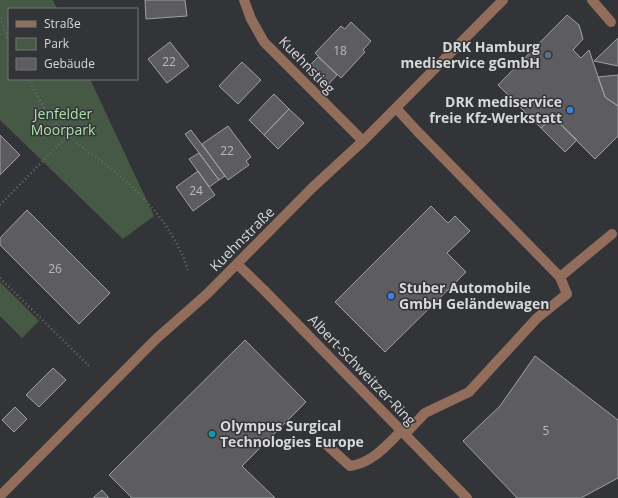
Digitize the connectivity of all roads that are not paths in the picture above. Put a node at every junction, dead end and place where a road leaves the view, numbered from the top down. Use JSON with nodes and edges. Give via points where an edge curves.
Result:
{"nodes":[{"id":1,"x":244,"y":0,"type":"edge"},
{"id":2,"x":503,"y":0,"type":"edge"},
{"id":3,"x":592,"y":0,"type":"edge"},
{"id":4,"x":611,"y":22,"type":"dead end"},
{"id":5,"x":396,"y":108,"type":"junction"},
{"id":6,"x":363,"y":141,"type":"junction"},
{"id":7,"x":612,"y":234,"type":"dead end"},
{"id":8,"x":237,"y":264,"type":"junction"},
{"id":9,"x":560,"y":277,"type":"junction"},
{"id":10,"x":403,"y":432,"type":"junction"},
{"id":11,"x":328,"y":446,"type":"dead end"},
{"id":12,"x":0,"y":496,"type":"edge"},
{"id":13,"x":467,"y":498,"type":"edge"}],
"edges":[{"from":1,"to":6,"type":"street","name":"Kuehnstieg","via":[[264,42]]},
{"from":2,"to":5,"type":"street","name":"Kuehnstraße"},
{"from":3,"to":4,"type":"street"},
{"from":5,"to":6,"type":"street","name":"Kuehnstraße"},
{"from":5,"to":9,"type":"street"},
{"from":6,"to":8,"type":"street","name":"Kuehnstraße","via":[[313,187]]},
{"from":7,"to":9,"type":"street"},
{"from":8,"to":10,"type":"street","name":"Albert-Schweitzer-Ring"},
{"from":8,"to":12,"type":"street","name":"Kuehnstraße","via":[[156,339]]},
{"from":9,"to":10,"type":"street","via":[[567,294],[537,318],[469,392],[425,413]]},
{"from":10,"to":11,"type":"street","via":[[361,464],[350,466]]},
{"from":10,"to":13,"type":"street","name":"Albert-Schweitzer-Ring"}]}
